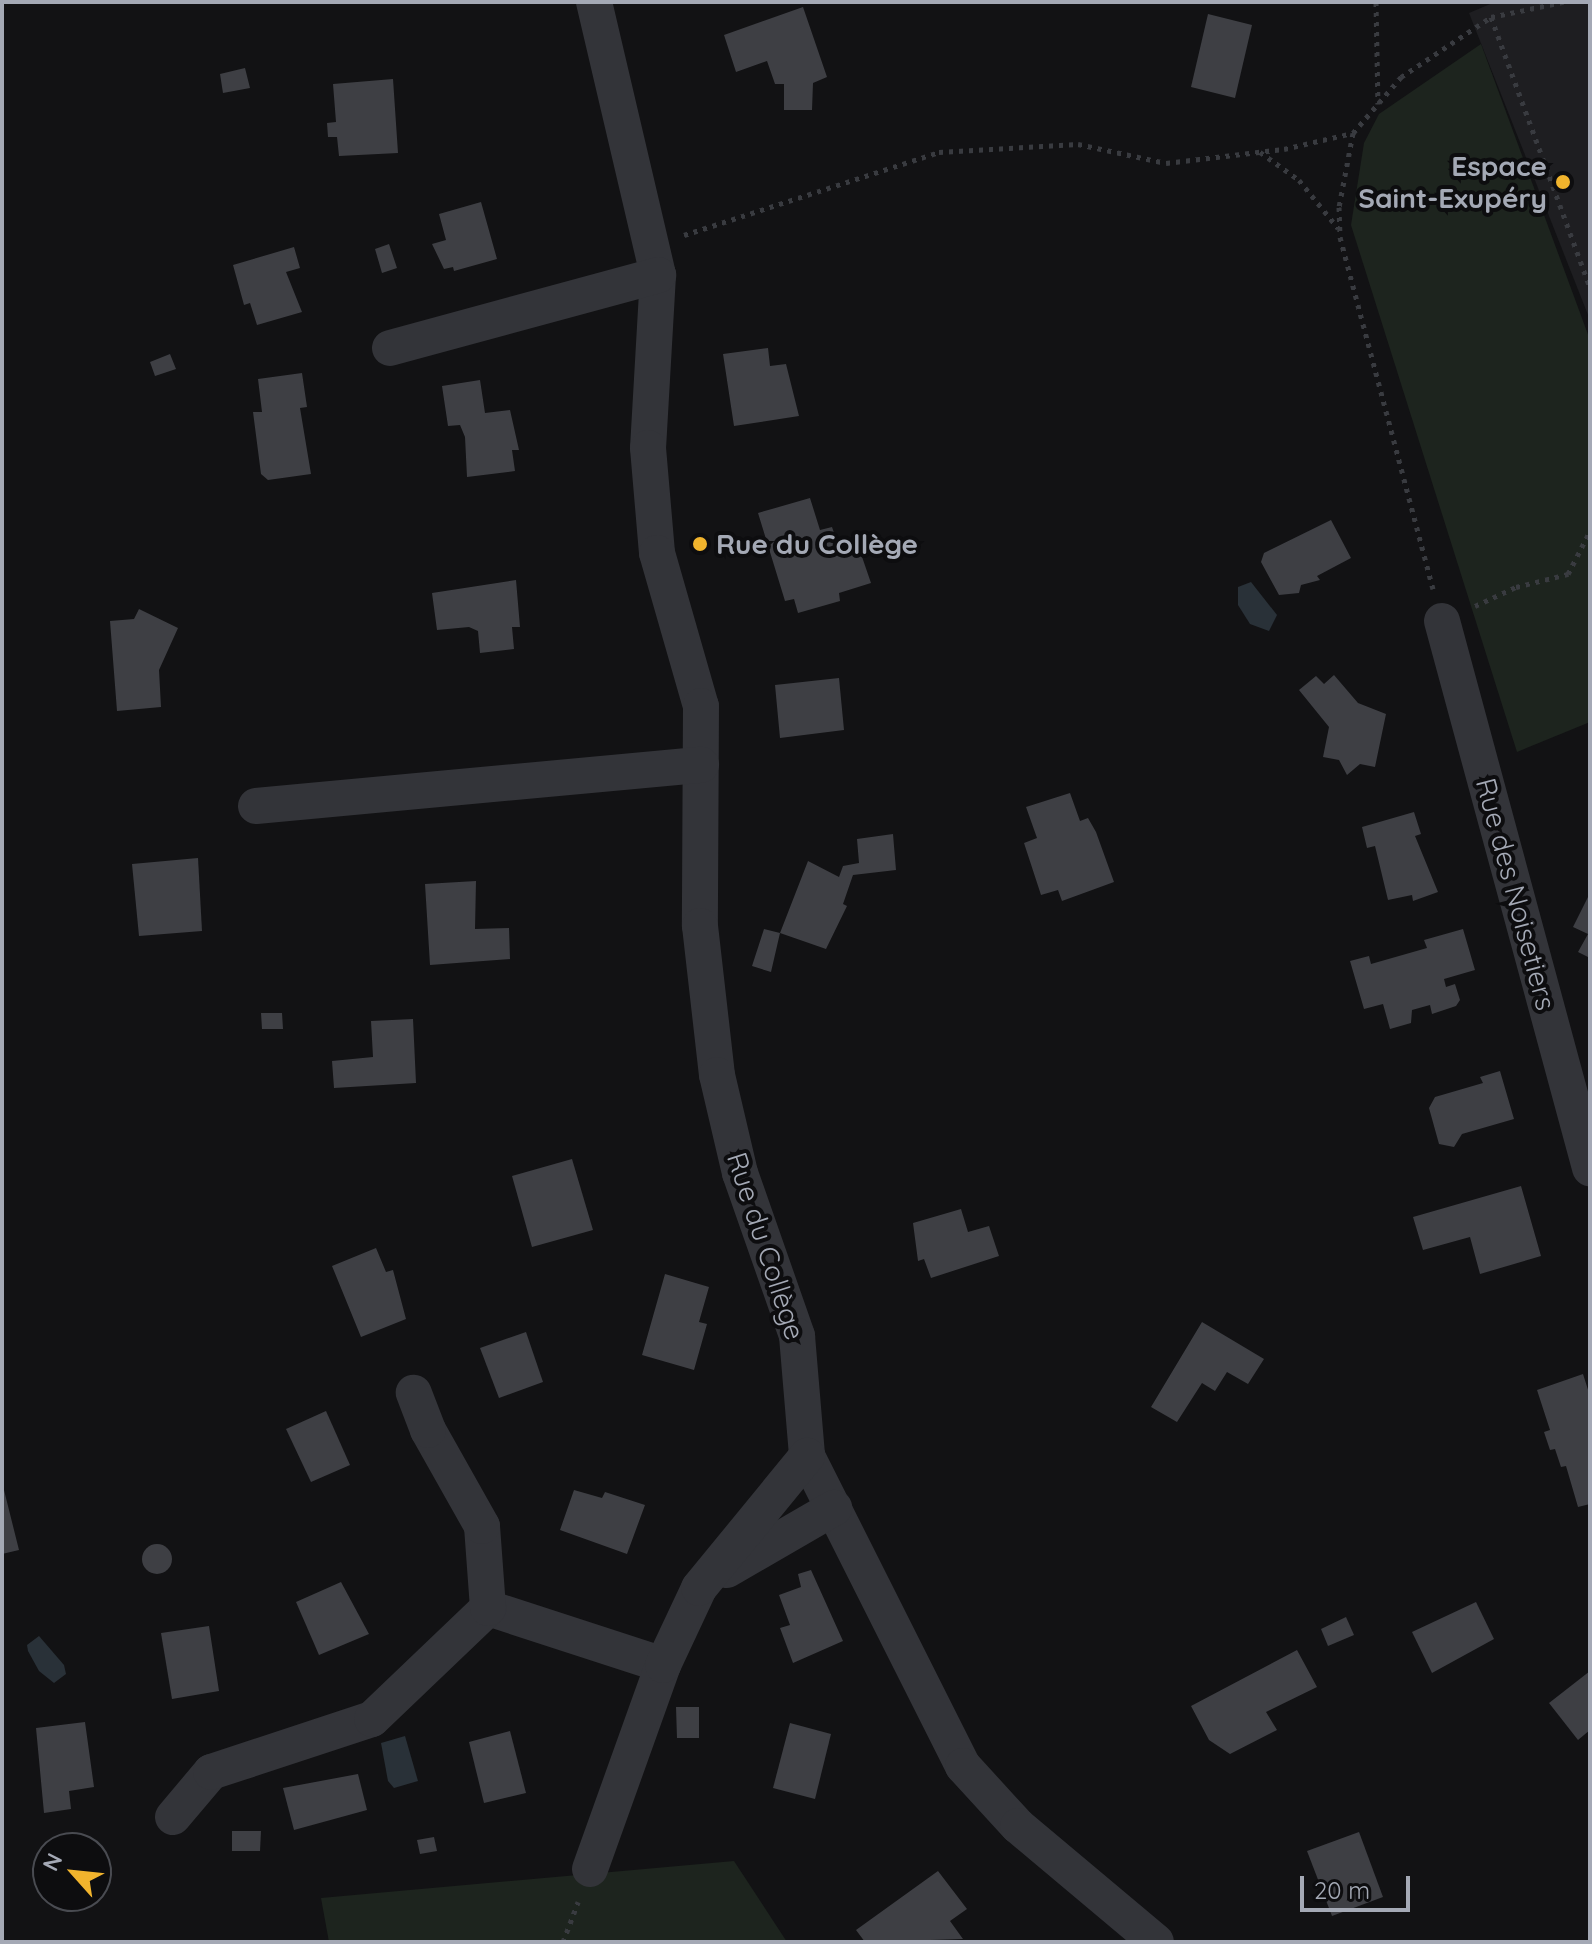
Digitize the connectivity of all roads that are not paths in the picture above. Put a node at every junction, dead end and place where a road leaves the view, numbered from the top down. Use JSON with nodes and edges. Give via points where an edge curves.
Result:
{"nodes":[{"id":1,"x":594,"y":2,"type":"edge"},
{"id":2,"x":656,"y":260,"type":"junction"},
{"id":3,"x":390,"y":348,"type":"dead end"},
{"id":4,"x":1442,"y":621,"type":"road end"},
{"id":5,"x":701,"y":765,"type":"junction"},
{"id":6,"x":256,"y":806,"type":"dead end"},
{"id":7,"x":1590,"y":1168,"type":"edge"},
{"id":8,"x":414,"y":1393,"type":"dead end"},
{"id":9,"x":807,"y":1456,"type":"junction"},
{"id":10,"x":834,"y":1508,"type":"junction"},
{"id":11,"x":699,"y":1588,"type":"junction"},
{"id":12,"x":488,"y":1608,"type":"junction"},
{"id":13,"x":663,"y":1665,"type":"junction"},
{"id":14,"x":173,"y":1817,"type":"dead end"},
{"id":15,"x":590,"y":1869,"type":"dead end"},
{"id":16,"x":1156,"y":1942,"type":"edge"}],
"edges":[{"from":1,"to":2,"type":"street","name":"Rue du Collège"},
{"from":2,"to":3,"type":"street"},
{"from":2,"to":5,"type":"street","name":"Rue du Collège","via":[[648,448],[657,553],[701,706]]},
{"from":4,"to":7,"type":"street","name":"Rue des Noisetiers"},
{"from":5,"to":6,"type":"street"},
{"from":5,"to":9,"type":"street","name":"Rue du Collège","via":[[700,926],[717,1075],[740,1173],[797,1336]]},
{"from":8,"to":12,"type":"street","via":[[428,1430],[482,1526]]},
{"from":9,"to":10,"type":"street","name":"Rue du Collège"},
{"from":9,"to":11,"type":"street"},
{"from":10,"to":11,"type":"street","via":[[776,1537]]},
{"from":10,"to":16,"type":"street","name":"Rue du Collège","via":[[963,1766],[1018,1826]]},
{"from":11,"to":13,"type":"street"},
{"from":12,"to":13,"type":"street"},
{"from":12,"to":14,"type":"street","via":[[372,1719],[211,1772]]},
{"from":13,"to":15,"type":"street"}]}
